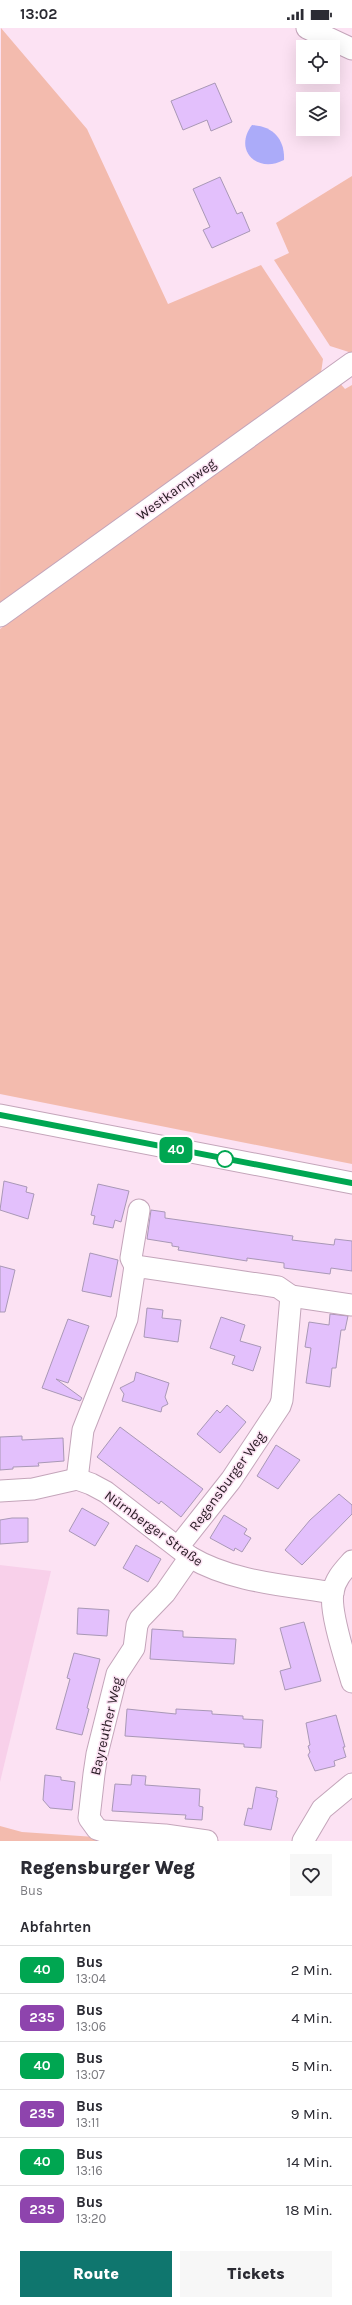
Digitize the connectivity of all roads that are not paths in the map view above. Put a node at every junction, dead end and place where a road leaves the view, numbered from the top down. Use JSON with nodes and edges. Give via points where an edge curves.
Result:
{"nodes":[{"id":1,"x":307,"y":28,"type":"edge"},
{"id":2,"x":352,"y":49,"type":"edge"},
{"id":3,"x":352,"y":363,"type":"edge"},
{"id":4,"x":0,"y":616,"type":"edge"},
{"id":5,"x":0,"y":1116,"type":"edge"},
{"id":6,"x":352,"y":1183,"type":"edge"},
{"id":7,"x":139,"y":1210,"type":"dead end"},
{"id":8,"x":135,"y":1266,"type":"junction"},
{"id":9,"x":291,"y":1296,"type":"junction"},
{"id":10,"x":352,"y":1305,"type":"edge"},
{"id":11,"x":77,"y":1480,"type":"junction"},
{"id":12,"x":0,"y":1491,"type":"edge"},
{"id":13,"x":184,"y":1552,"type":"junction"},
{"id":14,"x":352,"y":1560,"type":"edge"},
{"id":15,"x":333,"y":1593,"type":"junction"},
{"id":16,"x":352,"y":1682,"type":"edge"},
{"id":17,"x":352,"y":1784,"type":"edge"},
{"id":18,"x":207,"y":1841,"type":"edge"},
{"id":19,"x":303,"y":1841,"type":"edge"}],
"edges":[{"from":1,"to":2,"type":"street"},
{"from":3,"to":4,"type":"street","name":"Westkampweg","via":[[337,371]]},
{"from":5,"to":6,"type":"street"},
{"from":7,"to":8,"type":"street","via":[[131,1258]]},
{"from":8,"to":9,"type":"street","via":[[278,1287]]},
{"from":8,"to":11,"type":"street","via":[[127,1319],[82,1434]]},
{"from":9,"to":10,"type":"street"},
{"from":9,"to":13,"type":"street","name":"Regensburger Weg","via":[[280,1406]]},
{"from":11,"to":12,"type":"street","via":[[37,1488]]},
{"from":11,"to":13,"type":"street","name":"Nürnberger Straße","via":[[106,1492]]},
{"from":13,"to":15,"type":"street","name":"Nürnberger Straße","via":[[214,1569],[243,1578]]},
{"from":13,"to":18,"type":"street","name":"Bayreuther Weg","via":[[165,1593],[140,1619],[134,1648],[117,1674],[97,1754],[89,1818],[97,1830]]},
{"from":14,"to":15,"type":"street","via":[[338,1579]]},
{"from":15,"to":16,"type":"street","via":[[336,1621]]},
{"from":17,"to":19,"type":"street","via":[[322,1809]]}]}
